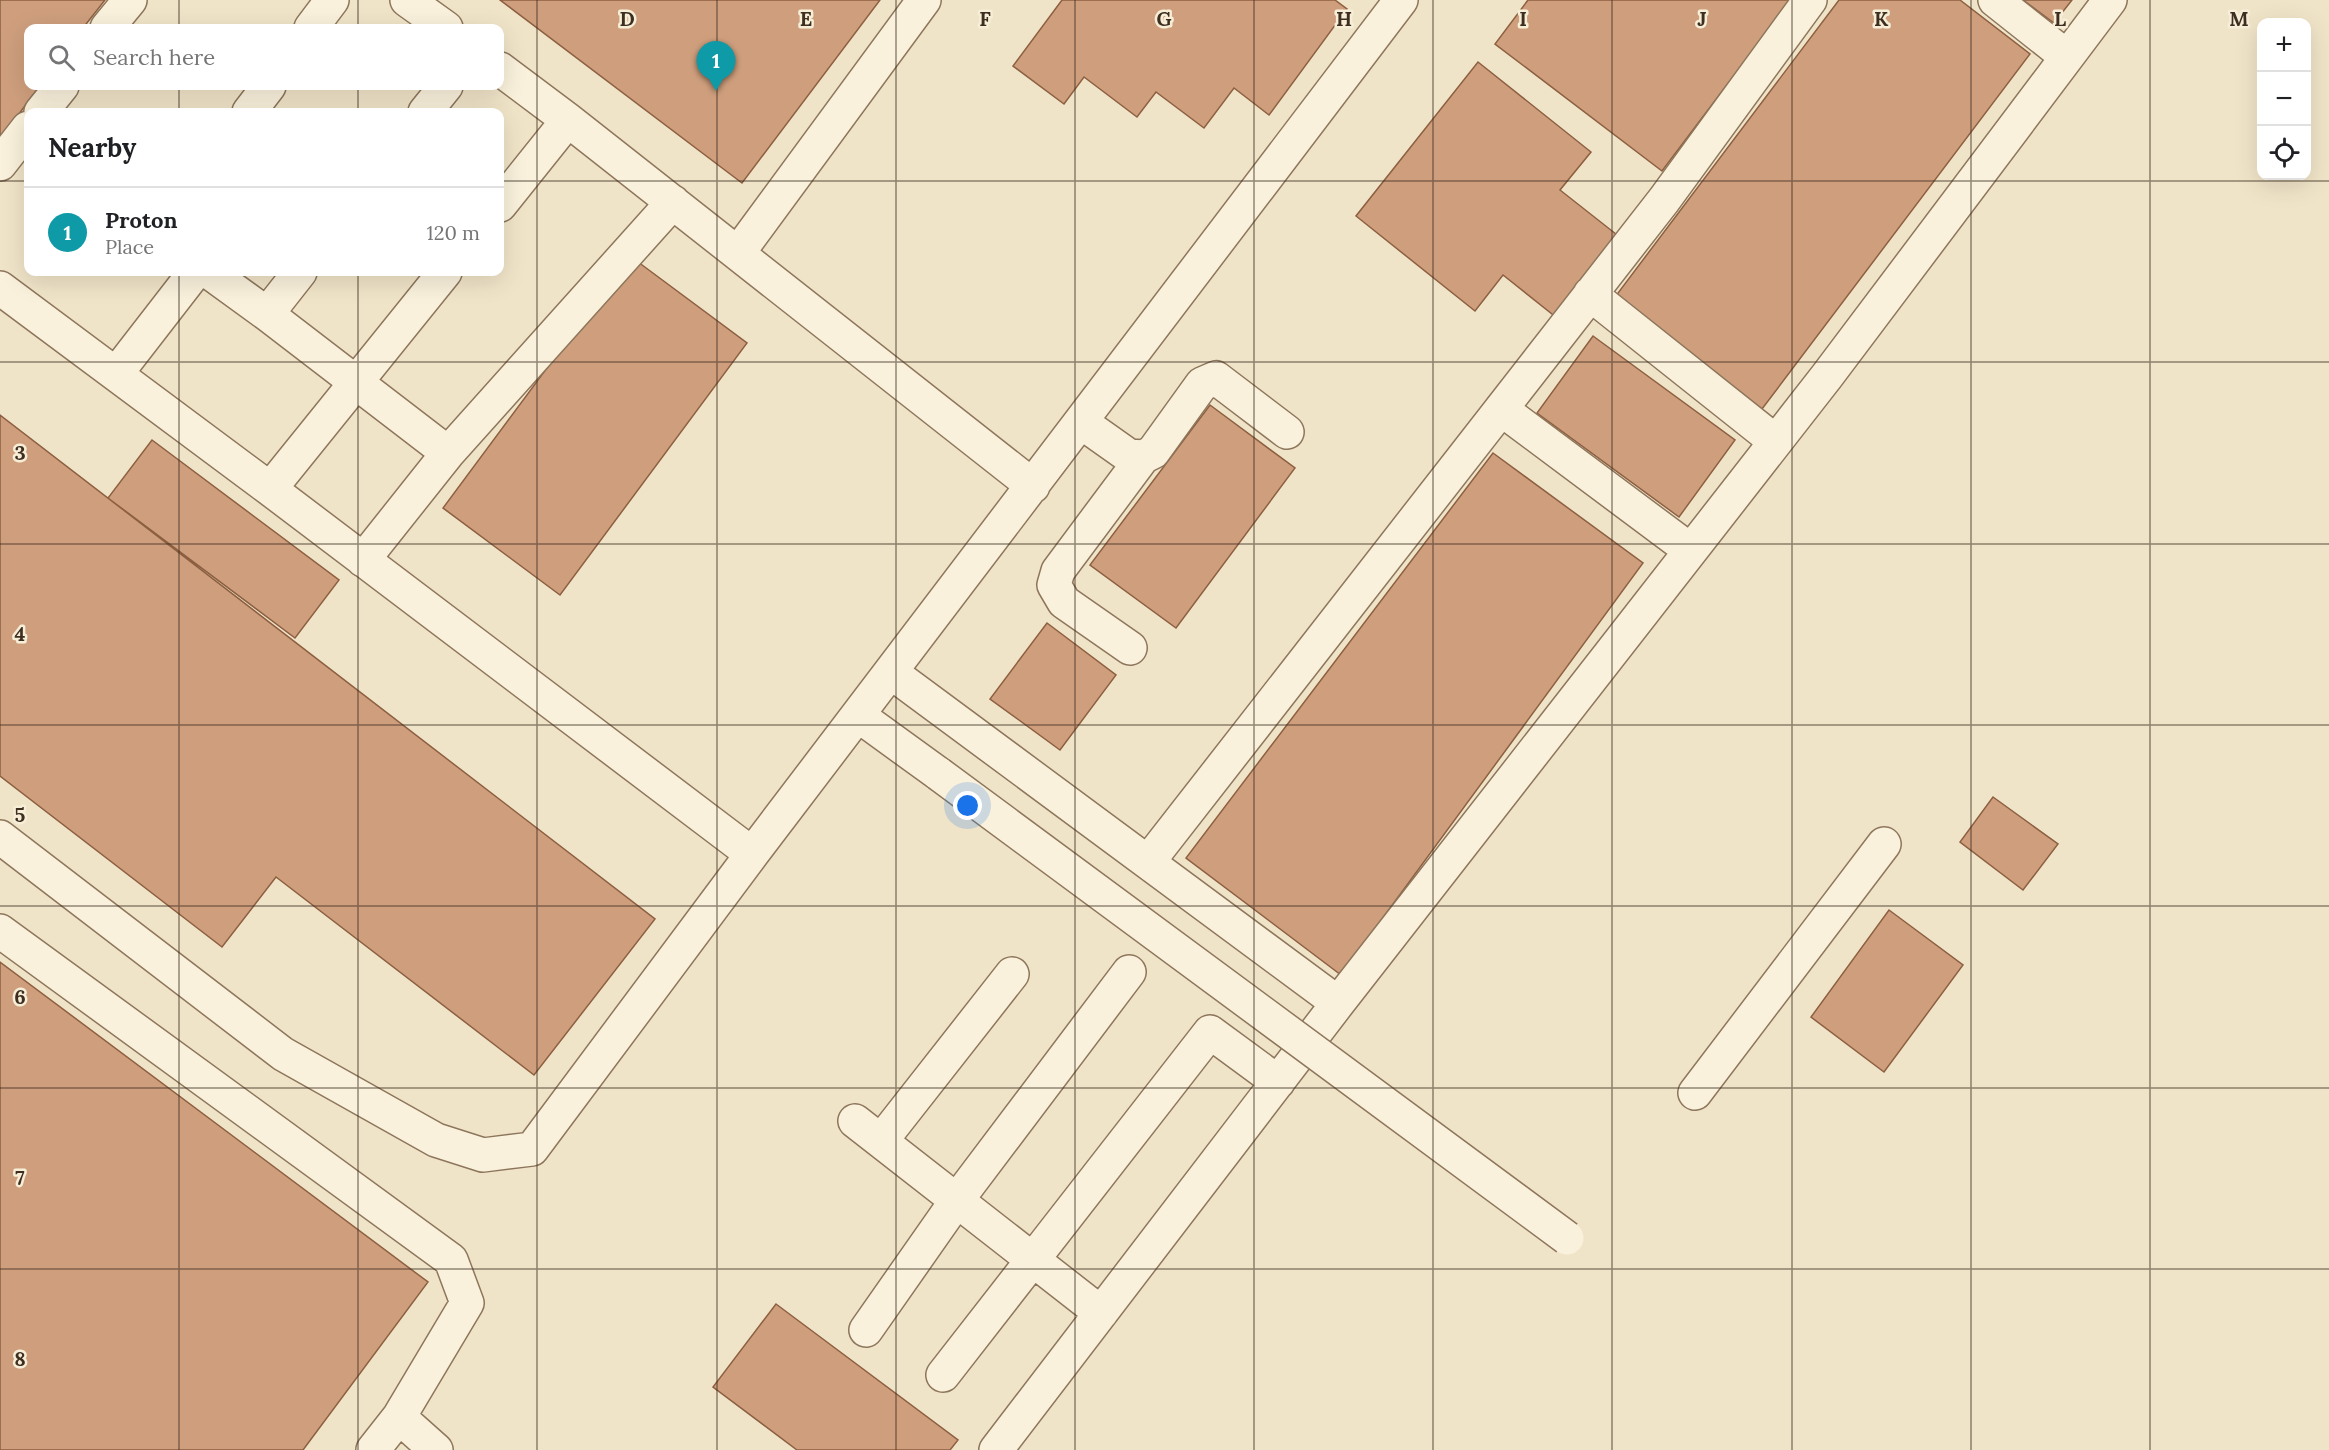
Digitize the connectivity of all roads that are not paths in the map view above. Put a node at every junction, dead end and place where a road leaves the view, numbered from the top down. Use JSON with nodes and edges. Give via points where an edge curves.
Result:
{"nodes":[{"id":1,"x":130,"y":0,"type":"edge"},
{"id":2,"x":332,"y":0,"type":"edge"},
{"id":3,"x":408,"y":0,"type":"edge"},
{"id":4,"x":924,"y":0,"type":"edge"},
{"id":5,"x":1401,"y":0,"type":"edge"},
{"id":6,"x":1809,"y":0,"type":"edge"},
{"id":7,"x":1995,"y":0,"type":"edge"},
{"id":8,"x":2110,"y":0,"type":"edge"},
{"id":9,"x":110,"y":24,"type":"edge"},
{"id":10,"x":314,"y":24,"type":"edge"},
{"id":11,"x":441,"y":24,"type":"edge"},
{"id":12,"x":2067,"y":57,"type":"junction"},
{"id":13,"x":504,"y":72,"type":"edge"},
{"id":14,"x":59,"y":90,"type":"edge"},
{"id":15,"x":266,"y":90,"type":"edge"},
{"id":16,"x":443,"y":90,"type":"edge"},
{"id":17,"x":44,"y":108,"type":"edge"},
{"id":18,"x":252,"y":108,"type":"edge"},
{"id":19,"x":428,"y":108,"type":"edge"},
{"id":20,"x":568,"y":120,"type":"junction"},
{"id":21,"x":24,"y":133,"type":"edge"},
{"id":22,"x":0,"y":164,"type":"edge"},
{"id":23,"x":504,"y":200,"type":"edge"},
{"id":24,"x":673,"y":202,"type":"junction"},
{"id":25,"x":738,"y":254,"type":"junction"},
{"id":26,"x":192,"y":276,"type":"edge"},
{"id":27,"x":215,"y":276,"type":"edge"},
{"id":28,"x":297,"y":276,"type":"edge"},
{"id":29,"x":442,"y":276,"type":"edge"},
{"id":30,"x":0,"y":288,"type":"edge"},
{"id":31,"x":1590,"y":294,"type":"junction"},
{"id":32,"x":267,"y":314,"type":"junction"},
{"id":33,"x":116,"y":374,"type":"junction"},
{"id":34,"x":356,"y":382,"type":"junction"},
{"id":35,"x":1501,"y":409,"type":"junction"},
{"id":36,"x":1081,"y":422,"type":"junction"},
{"id":37,"x":1287,"y":432,"type":"dead end"},
{"id":38,"x":1775,"y":441,"type":"junction"},
{"id":39,"x":448,"y":453,"type":"junction"},
{"id":40,"x":1143,"y":457,"type":"junction"},
{"id":41,"x":1033,"y":486,"type":"junction"},
{"id":42,"x":270,"y":489,"type":"junction"},
{"id":43,"x":1690,"y":550,"type":"junction"},
{"id":44,"x":363,"y":560,"type":"junction"},
{"id":45,"x":1130,"y":648,"type":"dead end"},
{"id":46,"x":892,"y":673,"type":"junction"},
{"id":47,"x":859,"y":716,"type":"junction"},
{"id":48,"x":0,"y":837,"type":"edge"},
{"id":49,"x":1884,"y":844,"type":"dead end"},
{"id":50,"x":753,"y":854,"type":"junction"},
{"id":51,"x":1148,"y":862,"type":"junction"},
{"id":52,"x":0,"y":931,"type":"edge"},
{"id":53,"x":1128,"y":972,"type":"dead end"},
{"id":54,"x":1012,"y":974,"type":"dead end"},
{"id":55,"x":1338,"y":1003,"type":"junction"},
{"id":56,"x":1278,"y":1082,"type":"junction"},
{"id":57,"x":1695,"y":1093,"type":"dead end"},
{"id":58,"x":855,"y":1121,"type":"dead end"},
{"id":59,"x":881,"y":1141,"type":"junction"},
{"id":60,"x":957,"y":1200,"type":"junction"},
{"id":61,"x":1567,"y":1238,"type":"dead end"},
{"id":62,"x":1033,"y":1259,"type":"junction"},
{"id":63,"x":1101,"y":1312,"type":"junction"},
{"id":64,"x":866,"y":1330,"type":"dead end"},
{"id":65,"x":943,"y":1375,"type":"dead end"},
{"id":66,"x":399,"y":1417,"type":"junction"},
{"id":67,"x":372,"y":1450,"type":"edge"},
{"id":68,"x":436,"y":1450,"type":"edge"},
{"id":69,"x":996,"y":1450,"type":"edge"}],
"edges":[{"from":1,"to":9,"type":"lane"},
{"from":2,"to":10,"type":"lane"},
{"from":3,"to":11,"type":"lane"},
{"from":4,"to":25,"type":"lane"},
{"from":5,"to":36,"type":"lane"},
{"from":6,"to":31,"type":"lane","via":[[1664,200]]},
{"from":7,"to":12,"type":"lane"},
{"from":8,"to":12,"type":"lane"},
{"from":12,"to":38,"type":"lane"},
{"from":13,"to":20,"type":"lane"},
{"from":14,"to":17,"type":"lane"},
{"from":15,"to":18,"type":"lane"},
{"from":16,"to":19,"type":"lane"},
{"from":20,"to":23,"type":"lane"},
{"from":20,"to":24,"type":"lane"},
{"from":21,"to":22,"type":"lane"},
{"from":24,"to":25,"type":"lane"},
{"from":24,"to":39,"type":"lane"},
{"from":25,"to":41,"type":"lane"},
{"from":26,"to":33,"type":"lane"},
{"from":27,"to":32,"type":"lane"},
{"from":28,"to":32,"type":"lane"},
{"from":29,"to":34,"type":"lane"},
{"from":30,"to":33,"type":"lane"},
{"from":31,"to":35,"type":"lane"},
{"from":31,"to":38,"type":"lane"},
{"from":32,"to":34,"type":"lane"},
{"from":33,"to":42,"type":"lane"},
{"from":34,"to":39,"type":"lane"},
{"from":34,"to":42,"type":"lane"},
{"from":35,"to":43,"type":"lane"},
{"from":35,"to":51,"type":"lane"},
{"from":36,"to":40,"type":"lane","via":[[1129,456]]},
{"from":36,"to":41,"type":"lane"},
{"from":37,"to":40,"type":"lane","via":[[1216,378],[1202,384],[1153,452]]},
{"from":38,"to":43,"type":"lane"},
{"from":39,"to":44,"type":"lane"},
{"from":40,"to":45,"type":"lane","via":[[1058,571],[1054,585],[1064,602]]},
{"from":41,"to":46,"type":"lane"},
{"from":42,"to":44,"type":"lane"},
{"from":43,"to":55,"type":"lane"},
{"from":44,"to":50,"type":"lane"},
{"from":46,"to":47,"type":"lane"},
{"from":46,"to":51,"type":"lane"},
{"from":47,"to":50,"type":"lane"},
{"from":47,"to":61,"type":"lane","bridge":true},
{"from":48,"to":50,"type":"lane","via":[[284,1054],[436,1140],[483,1155],[532,1149]]},
{"from":49,"to":57,"type":"lane"},
{"from":51,"to":55,"type":"lane"},
{"from":52,"to":66,"type":"lane","via":[[451,1260],[466,1304]]},
{"from":53,"to":60,"type":"lane"},
{"from":54,"to":59,"type":"lane"},
{"from":55,"to":56,"type":"lane"},
{"from":56,"to":62,"type":"lane","via":[[1210,1032]]},
{"from":56,"to":63,"type":"lane"},
{"from":58,"to":59,"type":"lane"},
{"from":59,"to":60,"type":"lane"},
{"from":60,"to":62,"type":"lane"},
{"from":60,"to":64,"type":"lane"},
{"from":62,"to":63,"type":"lane"},
{"from":62,"to":65,"type":"lane"},
{"from":63,"to":69,"type":"lane"},
{"from":66,"to":67,"type":"lane"},
{"from":66,"to":68,"type":"lane"}]}
